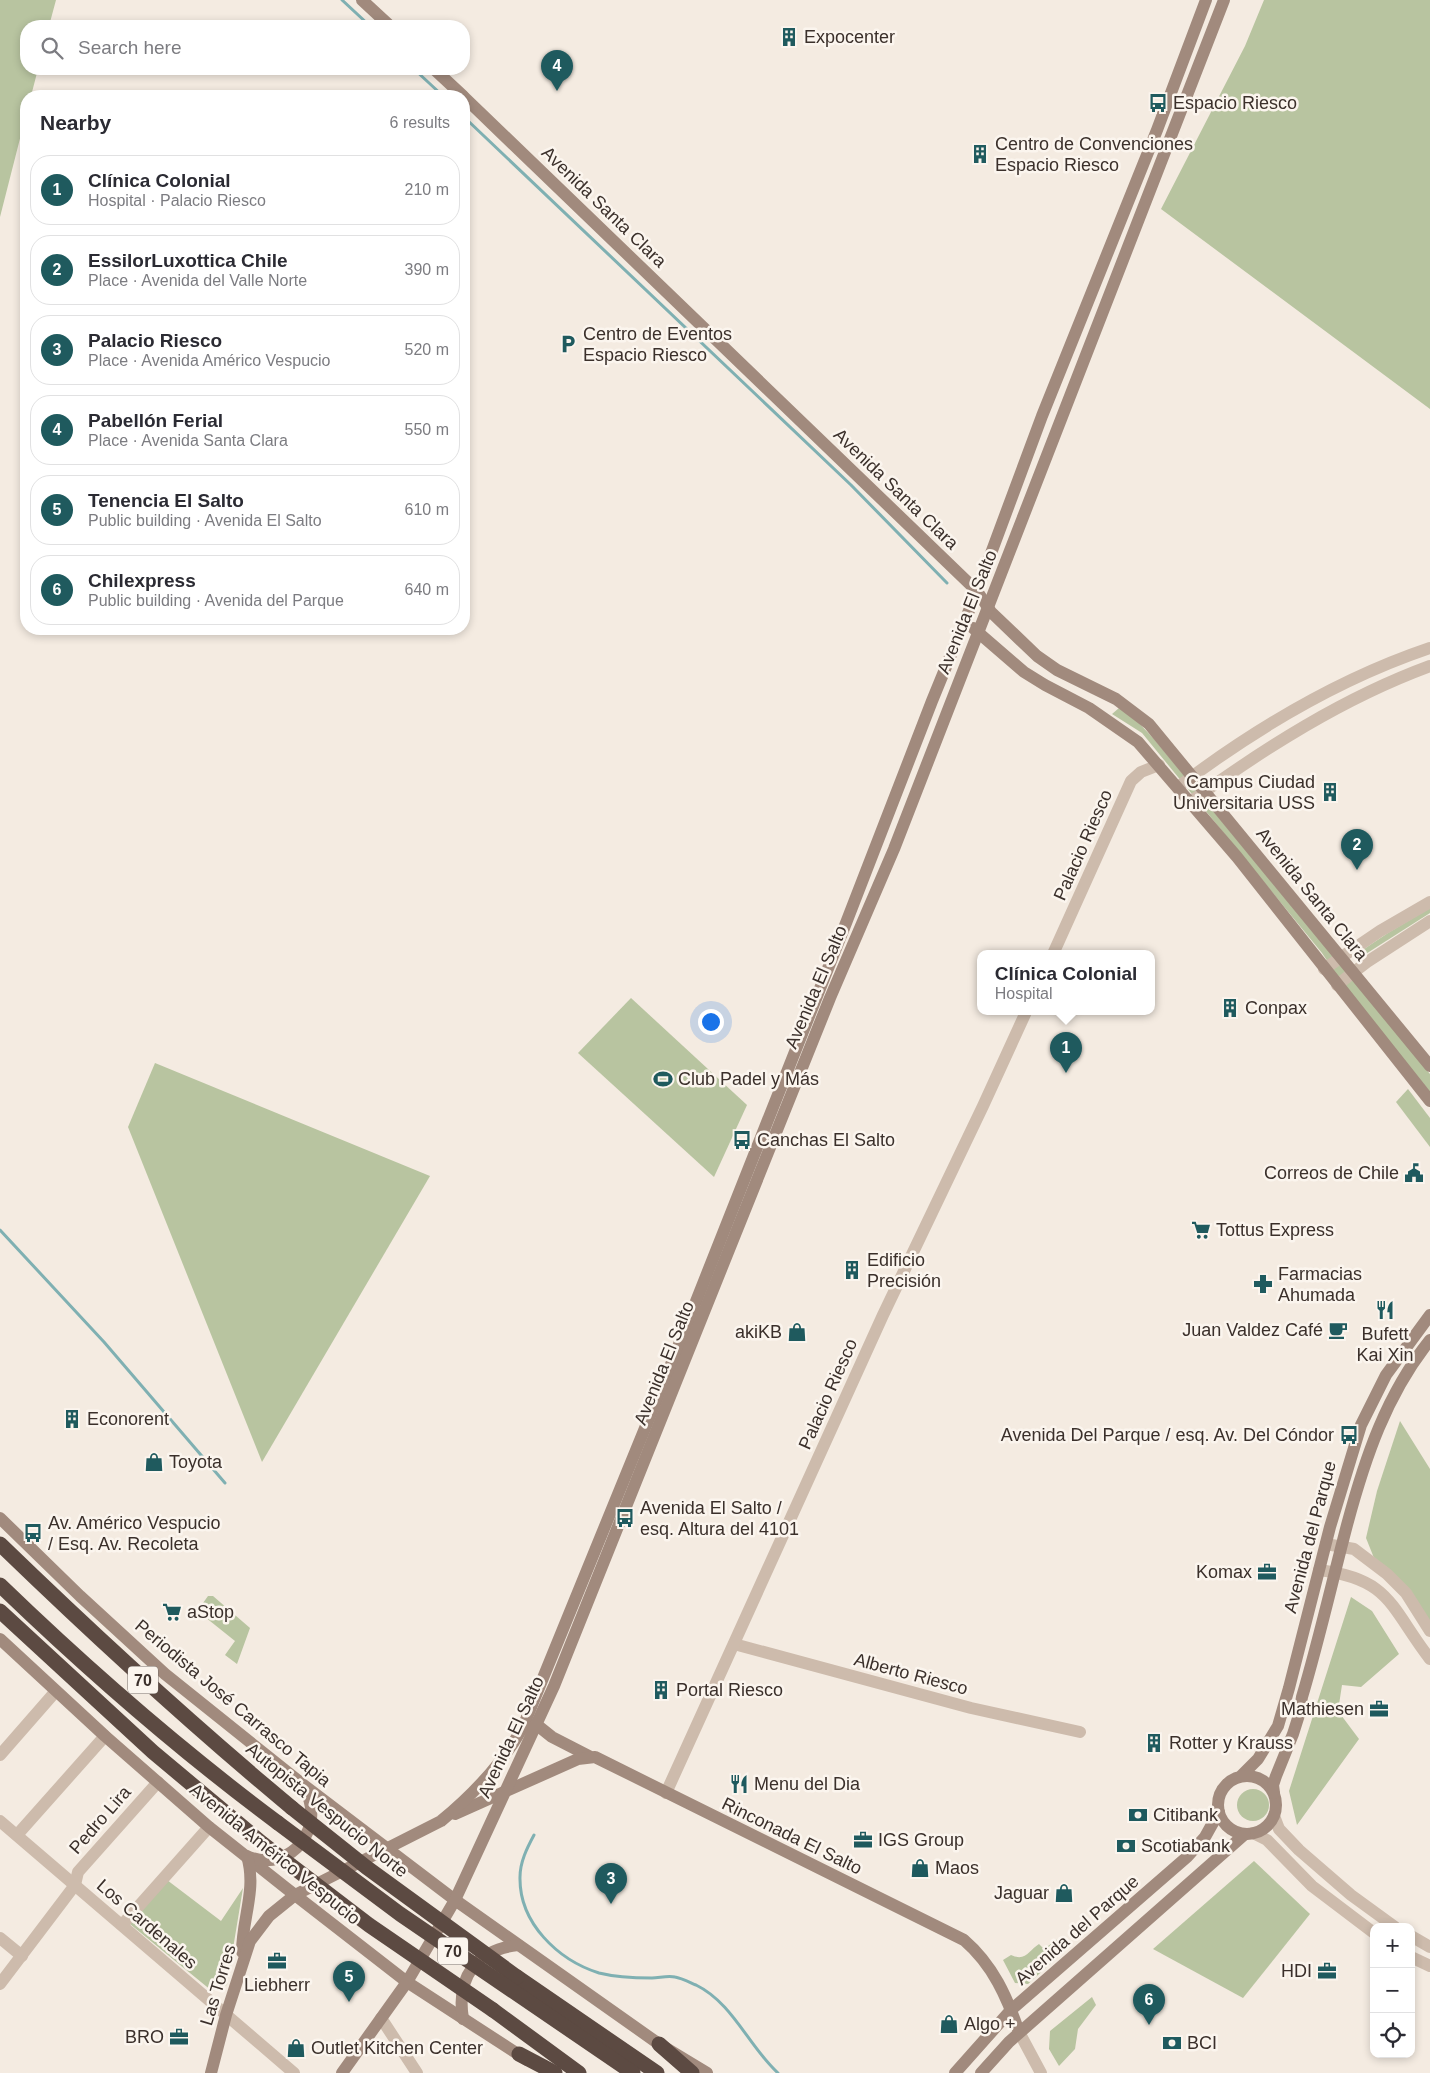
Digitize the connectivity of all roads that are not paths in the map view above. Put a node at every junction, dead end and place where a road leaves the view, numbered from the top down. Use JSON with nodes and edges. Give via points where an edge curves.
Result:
{"nodes":[{"id":1,"x":362,"y":0,"type":"edge"},
{"id":2,"x":1206,"y":0,"type":"edge"},
{"id":3,"x":1224,"y":0,"type":"edge"},
{"id":4,"x":384,"y":20,"type":"edge"},
{"id":5,"x":440,"y":75,"type":"edge"},
{"id":6,"x":456,"y":90,"type":"edge"},
{"id":7,"x":470,"y":104,"type":"edge"},
{"id":8,"x":976,"y":591,"type":"junction"},
{"id":9,"x":988,"y":608,"type":"junction"},
{"id":10,"x":964,"y":621,"type":"junction"},
{"id":11,"x":978,"y":632,"type":"junction"},
{"id":12,"x":1430,"y":648,"type":"edge"},
{"id":13,"x":1430,"y":666,"type":"edge"},
{"id":14,"x":1360,"y":675,"type":"junction"},
{"id":15,"x":1344,"y":683,"type":"junction"},
{"id":16,"x":1369,"y":691,"type":"junction"},
{"id":17,"x":1353,"y":699,"type":"junction"},
{"id":18,"x":1159,"y":765,"type":"junction"},
{"id":19,"x":1193,"y":775,"type":"junction"},
{"id":20,"x":1178,"y":787,"type":"junction"},
{"id":21,"x":1205,"y":791,"type":"junction"},
{"id":22,"x":1190,"y":802,"type":"junction"},
{"id":23,"x":1430,"y":902,"type":"edge"},
{"id":24,"x":1430,"y":921,"type":"edge"},
{"id":25,"x":1054,"y":950,"type":"edge"},
{"id":26,"x":1341,"y":958,"type":"junction"},
{"id":27,"x":1324,"y":969,"type":"junction"},
{"id":28,"x":1353,"y":973,"type":"junction"},
{"id":29,"x":1337,"y":985,"type":"junction"},
{"id":30,"x":1025,"y":1015,"type":"edge"},
{"id":31,"x":1430,"y":1066,"type":"edge"},
{"id":32,"x":1430,"y":1101,"type":"edge"},
{"id":33,"x":1430,"y":1315,"type":"edge"},
{"id":34,"x":1430,"y":1340,"type":"edge"},
{"id":35,"x":0,"y":1518,"type":"edge"},
{"id":36,"x":0,"y":1544,"type":"edge"},
{"id":37,"x":1326,"y":1544,"type":"junction"},
{"id":38,"x":1342,"y":1546,"type":"junction"},
{"id":39,"x":1319,"y":1570,"type":"junction"},
{"id":40,"x":1334,"y":1572,"type":"junction"},
{"id":41,"x":0,"y":1585,"type":"edge"},
{"id":42,"x":0,"y":1611,"type":"edge"},
{"id":43,"x":1430,"y":1631,"type":"edge"},
{"id":44,"x":2,"y":1644,"type":"edge"},
{"id":45,"x":734,"y":1644,"type":"junction"},
{"id":46,"x":1430,"y":1659,"type":"edge"},
{"id":47,"x":56,"y":1691,"type":"junction"},
{"id":48,"x":537,"y":1725,"type":"junction"},
{"id":49,"x":1080,"y":1732,"type":"dead end"},
{"id":50,"x":105,"y":1736,"type":"junction"},
{"id":51,"x":0,"y":1755,"type":"edge"},
{"id":52,"x":589,"y":1756,"type":"junction"},
{"id":53,"x":1242,"y":1775,"type":"junction"},
{"id":54,"x":158,"y":1782,"type":"junction"},
{"id":55,"x":301,"y":1783,"type":"junction"},
{"id":56,"x":505,"y":1790,"type":"junction"},
{"id":57,"x":1274,"y":1792,"type":"junction"},
{"id":58,"x":666,"y":1793,"type":"junction"},
{"id":59,"x":1218,"y":1812,"type":"junction"},
{"id":60,"x":1274,"y":1816,"type":"junction"},
{"id":61,"x":0,"y":1821,"type":"edge"},
{"id":62,"x":441,"y":1821,"type":"junction"},
{"id":63,"x":209,"y":1827,"type":"junction"},
{"id":64,"x":1249,"y":1834,"type":"junction"},
{"id":65,"x":17,"y":1835,"type":"junction"},
{"id":66,"x":388,"y":1850,"type":"junction"},
{"id":67,"x":247,"y":1856,"type":"junction"},
{"id":68,"x":332,"y":1877,"type":"junction"},
{"id":69,"x":75,"y":1885,"type":"junction"},
{"id":70,"x":296,"y":1895,"type":"junction"},
{"id":71,"x":455,"y":1900,"type":"junction"},
{"id":72,"x":320,"y":1914,"type":"junction"},
{"id":73,"x":1389,"y":1923,"type":"edge"},
{"id":74,"x":122,"y":1925,"type":"junction"},
{"id":75,"x":1370,"y":1930,"type":"edge"},
{"id":76,"x":0,"y":1938,"type":"edge"},
{"id":77,"x":1415,"y":1938,"type":"edge"},
{"id":78,"x":518,"y":1945,"type":"junction"},
{"id":79,"x":1430,"y":1947,"type":"edge"},
{"id":80,"x":22,"y":1956,"type":"junction"},
{"id":81,"x":1415,"y":1959,"type":"edge"},
{"id":82,"x":242,"y":1961,"type":"junction"},
{"id":83,"x":1430,"y":1966,"type":"edge"},
{"id":84,"x":407,"y":1982,"type":"junction"},
{"id":85,"x":0,"y":1984,"type":"edge"},
{"id":86,"x":1011,"y":2010,"type":"junction"},
{"id":87,"x":226,"y":2015,"type":"junction"},
{"id":88,"x":381,"y":2018,"type":"junction"},
{"id":89,"x":463,"y":2019,"type":"junction"},
{"id":90,"x":1020,"y":2032,"type":"junction"},
{"id":91,"x":659,"y":2044,"type":"junction"},
{"id":92,"x":520,"y":2054,"type":"junction"},
{"id":93,"x":211,"y":2073,"type":"edge"},
{"id":94,"x":294,"y":2073,"type":"edge"},
{"id":95,"x":342,"y":2073,"type":"edge"},
{"id":96,"x":417,"y":2073,"type":"edge"},
{"id":97,"x":545,"y":2073,"type":"edge"},
{"id":98,"x":555,"y":2073,"type":"edge"},
{"id":99,"x":579,"y":2073,"type":"edge"},
{"id":100,"x":633,"y":2073,"type":"edge"},
{"id":101,"x":657,"y":2073,"type":"edge"},
{"id":102,"x":692,"y":2073,"type":"edge"},
{"id":103,"x":707,"y":2073,"type":"edge"},
{"id":104,"x":955,"y":2073,"type":"edge"},
{"id":105,"x":981,"y":2073,"type":"edge"},
{"id":106,"x":1041,"y":2073,"type":"edge"}],
"edges":[{"from":1,"to":4,"type":"main road"},
{"from":2,"to":8,"type":"main road","name":"Avenida El Salto"},
{"from":3,"to":9,"type":"main road","name":"Avenida El Salto"},
{"from":5,"to":6,"type":"main road","name":"Avenida Santa Clara"},
{"from":7,"to":8,"type":"main road","name":"Avenida Santa Clara"},
{"from":8,"to":9,"type":"main road","name":"Avenida Santa Clara"},
{"from":8,"to":10,"type":"main road","name":"Avenida El Salto"},
{"from":9,"to":11,"type":"main road","name":"Avenida El Salto"},
{"from":9,"to":19,"type":"main road","name":"Avenida Santa Clara","via":[[1021,643],[1048,664],[1140,715]]},
{"from":10,"to":11,"type":"main road","name":"Avenida Santa Clara"},
{"from":10,"to":62,"type":"main road","name":"Avenida El Salto","via":[[535,1700],[523,1727],[503,1758],[476,1790]]},
{"from":11,"to":18,"type":"main road","name":"Avenida Santa Clara","via":[[1035,680],[1082,703],[1119,727]]},
{"from":11,"to":48,"type":"main road","name":"Avenida El Salto","via":[[894,849],[830,998]]},
{"from":12,"to":14,"type":"street"},
{"from":13,"to":16,"type":"street"},
{"from":14,"to":15,"type":"street"},
{"from":14,"to":16,"type":"street","via":[[1362,685]]},
{"from":15,"to":17,"type":"street","via":[[1352,688]]},
{"from":15,"to":19,"type":"street","via":[[1282,716]]},
{"from":16,"to":17,"type":"street"},
{"from":17,"to":21,"type":"street","via":[[1296,731]]},
{"from":18,"to":20,"type":"main road","name":"Avenida Santa Clara"},
{"from":18,"to":25,"type":"street","name":"Palacio Riesco","via":[[1141,772],[1131,781]]},
{"from":19,"to":20,"type":"street"},
{"from":19,"to":21,"type":"main road","name":"Avenida Santa Clara"},
{"from":20,"to":22,"type":"main road","name":"Avenida Santa Clara"},
{"from":21,"to":22,"type":"street"},
{"from":21,"to":26,"type":"main road","name":"Avenida Santa Clara"},
{"from":22,"to":27,"type":"main road","name":"Avenida Santa Clara"},
{"from":23,"to":26,"type":"street"},
{"from":24,"to":28,"type":"street"},
{"from":26,"to":27,"type":"street"},
{"from":26,"to":28,"type":"main road","name":"Avenida Santa Clara"},
{"from":27,"to":29,"type":"main road","name":"Avenida Santa Clara"},
{"from":28,"to":29,"type":"street"},
{"from":28,"to":31,"type":"main road","name":"Avenida Santa Clara"},
{"from":29,"to":32,"type":"main road","name":"Avenida Santa Clara"},
{"from":30,"to":45,"type":"street","name":"Palacio Riesco","via":[[883,1315]]},
{"from":33,"to":37,"type":"main road","name":"Avenida del Parque","via":[[1396,1360],[1368,1407],[1352,1448]]},
{"from":34,"to":38,"type":"main road","name":"Avenida del Parque","via":[[1406,1373],[1383,1414],[1363,1469]]},
{"from":35,"to":55,"type":"main road","name":"Periodista José Carrasco Tapia","via":[[166,1674]]},
{"from":36,"to":101,"type":"highway","name":"Autopista Vespucio Norte","number":"70","bridge":true,"via":[[164,1698],[292,1808],[366,1867],[516,1977]]},
{"from":37,"to":38,"type":"street"},
{"from":37,"to":39,"type":"main road","name":"Avenida del Parque"},
{"from":38,"to":40,"type":"main road","name":"Avenida del Parque"},
{"from":38,"to":43,"type":"street","via":[[1358,1551],[1393,1579],[1406,1592]]},
{"from":39,"to":40,"type":"street"},
{"from":39,"to":53,"type":"main road","name":"Avenida del Parque","via":[[1278,1726],[1258,1759]]},
{"from":40,"to":46,"type":"street","via":[[1358,1578],[1378,1589],[1391,1602]]},
{"from":40,"to":57,"type":"main road","name":"Avenida del Parque","via":[[1299,1715],[1273,1785]]},
{"from":41,"to":100,"type":"highway","number":"70","bridge":true,"via":[[114,1690],[213,1774],[357,1884]]},
{"from":42,"to":99,"type":"highway","bridge":true,"via":[[153,1752],[264,1844],[369,1924]]},
{"from":44,"to":47,"type":"main road","name":"Avenida Américo Vespucio"},
{"from":45,"to":49,"type":"street","name":"Alberto Riesco","via":[[971,1708]]},
{"from":45,"to":58,"type":"street","name":"Palacio Riesco"},
{"from":47,"to":50,"type":"main road","name":"Avenida Américo Vespucio"},
{"from":47,"to":51,"type":"street"},
{"from":48,"to":52,"type":"main road","name":"Rinconada El Salto","via":[[552,1737]]},
{"from":48,"to":56,"type":"main road","name":"Avenida El Salto"},
{"from":50,"to":54,"type":"main road","name":"Avenida Américo Vespucio"},
{"from":50,"to":65,"type":"street"},
{"from":52,"to":56,"type":"main road"},
{"from":52,"to":58,"type":"main road","name":"Rinconada El Salto"},
{"from":53,"to":57,"type":"main road","via":[[1261,1779]]},
{"from":53,"to":59,"type":"main road","via":[[1221,1790]]},
{"from":54,"to":63,"type":"main road","name":"Avenida Américo Vespucio"},
{"from":54,"to":69,"type":"street","name":"Pedro Lira","via":[[78,1872]]},
{"from":55,"to":66,"type":"main road","name":"Periodista José Carrasco Tapia"},
{"from":55,"to":67,"type":"main road","via":[[312,1808],[311,1822],[303,1841],[287,1855],[274,1859],[260,1860]]},
{"from":56,"to":62,"type":"main road"},
{"from":56,"to":71,"type":"main road","name":"Avenida El Salto"},
{"from":57,"to":60,"type":"main road"},
{"from":58,"to":86,"type":"main road","name":"Rinconada El Salto","via":[[964,1940],[980,1954]]},
{"from":59,"to":64,"type":"main road","via":[[1229,1828]]},
{"from":59,"to":86,"type":"main road","name":"Avenida del Parque","via":[[1212,1827],[1187,1858]]},
{"from":60,"to":64,"type":"main road","via":[[1266,1827]]},
{"from":60,"to":73,"type":"street","via":[[1279,1829],[1299,1850],[1352,1896]]},
{"from":61,"to":65,"type":"street","name":"Los Cardenales"},
{"from":62,"to":66,"type":"main road","name":"Avenida El Salto"},
{"from":63,"to":67,"type":"main road","name":"Avenida Américo Vespucio"},
{"from":63,"to":74,"type":"street"},
{"from":64,"to":75,"type":"street","via":[[1267,1840],[1312,1886]]},
{"from":64,"to":90,"type":"main road"},
{"from":65,"to":69,"type":"street","name":"Los Cardenales"},
{"from":66,"to":68,"type":"main road","name":"Avenida El Salto"},
{"from":66,"to":71,"type":"main road","name":"Periodista José Carrasco Tapia"},
{"from":67,"to":70,"type":"main road","name":"Avenida Américo Vespucio"},
{"from":67,"to":82,"type":"main road","via":[[251,1889]]},
{"from":68,"to":70,"type":"main road","name":"Avenida El Salto"},
{"from":68,"to":72,"type":"main road","via":[[319,1889],[316,1898]]},
{"from":69,"to":74,"type":"street","name":"Los Cardenales"},
{"from":69,"to":80,"type":"street","name":"Pedro Lira"},
{"from":70,"to":72,"type":"main road","name":"Avenida Américo Vespucio"},
{"from":70,"to":82,"type":"main road","name":"Las Torres","via":[[262,1924]]},
{"from":71,"to":78,"type":"main road"},
{"from":71,"to":84,"type":"main road","name":"Avenida El Salto"},
{"from":72,"to":84,"type":"main road","name":"Avenida Américo Vespucio"},
{"from":74,"to":87,"type":"street","name":"Los Cardenales"},
{"from":76,"to":80,"type":"street"},
{"from":77,"to":79,"type":"street"},
{"from":78,"to":89,"type":"main road","via":[[492,1951],[472,1968],[461,1993]]},
{"from":78,"to":91,"type":"main road"},
{"from":80,"to":85,"type":"street","name":"Pedro Lira"},
{"from":81,"to":83,"type":"street"},
{"from":82,"to":87,"type":"main road","name":"Las Torres"},
{"from":84,"to":88,"type":"main road","name":"Avenida El Salto"},
{"from":84,"to":89,"type":"main road","name":"Avenida Américo Vespucio"},
{"from":86,"to":90,"type":"main road","name":"Rinconada El Salto"},
{"from":86,"to":104,"type":"main road","name":"Avenida del Parque"},
{"from":87,"to":93,"type":"main road","name":"Las Torres"},
{"from":87,"to":94,"type":"street","name":"Los Cardenales"},
{"from":88,"to":95,"type":"main road","name":"Avenida El Salto"},
{"from":88,"to":96,"type":"street"},
{"from":89,"to":92,"type":"main road","name":"Avenida Américo Vespucio"},
{"from":90,"to":105,"type":"main road"},
{"from":90,"to":106,"type":"street"},
{"from":91,"to":102,"type":"highway"},
{"from":91,"to":103,"type":"main road"},
{"from":92,"to":97,"type":"main road","name":"Avenida Américo Vespucio"},
{"from":92,"to":98,"type":"highway"}]}
